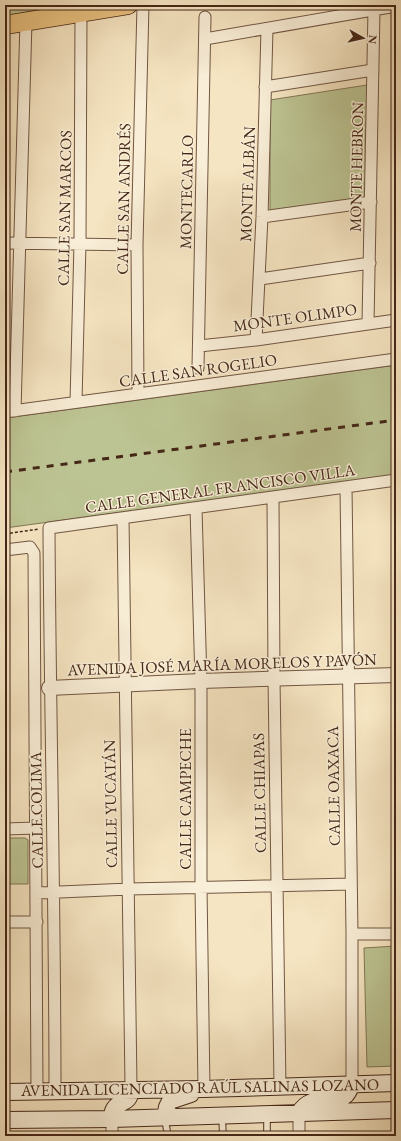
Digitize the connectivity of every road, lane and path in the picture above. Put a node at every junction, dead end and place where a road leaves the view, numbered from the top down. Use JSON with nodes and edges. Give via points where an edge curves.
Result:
{"nodes":[{"id":1,"x":124,"y":5,"type":"edge"},
{"id":2,"x":128,"y":5,"type":"edge"},
{"id":3,"x":143,"y":5,"type":"edge"},
{"id":4,"x":396,"y":6,"type":"edge"},
{"id":5,"x":374,"y":10,"type":"junction"},
{"id":6,"x":81,"y":13,"type":"junction"},
{"id":7,"x":205,"y":17,"type":"dead end"},
{"id":8,"x":26,"y":22,"type":"junction"},
{"id":9,"x":5,"y":25,"type":"edge"},
{"id":10,"x":266,"y":29,"type":"junction"},
{"id":11,"x":205,"y":39,"type":"junction"},
{"id":12,"x":373,"y":70,"type":"junction"},
{"id":13,"x":266,"y":87,"type":"junction"},
{"id":14,"x":371,"y":202,"type":"junction"},
{"id":15,"x":262,"y":217,"type":"junction"},
{"id":16,"x":5,"y":243,"type":"edge"},
{"id":17,"x":19,"y":243,"type":"junction"},
{"id":18,"x":80,"y":243,"type":"junction"},
{"id":19,"x":137,"y":245,"type":"junction"},
{"id":20,"x":370,"y":263,"type":"junction"},
{"id":21,"x":260,"y":279,"type":"junction"},
{"id":22,"x":396,"y":320,"type":"edge"},
{"id":23,"x":368,"y":323,"type":"junction"},
{"id":24,"x":256,"y":340,"type":"junction"},
{"id":25,"x":199,"y":346,"type":"junction"},
{"id":26,"x":396,"y":359,"type":"edge"},
{"id":27,"x":198,"y":368,"type":"dead end"},
{"id":28,"x":138,"y":394,"type":"junction"},
{"id":29,"x":76,"y":402,"type":"junction"},
{"id":30,"x":10,"y":412,"type":"edge"},
{"id":31,"x":396,"y":480,"type":"edge"},
{"id":32,"x":346,"y":487,"type":"junction"},
{"id":33,"x":273,"y":498,"type":"junction"},
{"id":34,"x":196,"y":508,"type":"junction"},
{"id":35,"x":123,"y":518,"type":"junction"},
{"id":36,"x":49,"y":528,"type":"junction"},
{"id":37,"x":5,"y":534,"type":"edge"},
{"id":38,"x":5,"y":550,"type":"edge"},
{"id":39,"x":396,"y":675,"type":"edge"},
{"id":40,"x":348,"y":677,"type":"junction"},
{"id":41,"x":274,"y":679,"type":"junction"},
{"id":42,"x":201,"y":681,"type":"junction"},
{"id":43,"x":124,"y":684,"type":"junction"},
{"id":44,"x":49,"y":688,"type":"junction"},
{"id":45,"x":36,"y":828,"type":"junction"},
{"id":46,"x":5,"y":829,"type":"edge"},
{"id":47,"x":350,"y":884,"type":"junction"},
{"id":48,"x":276,"y":885,"type":"junction"},
{"id":49,"x":201,"y":887,"type":"junction"},
{"id":50,"x":128,"y":889,"type":"junction"},
{"id":51,"x":37,"y":893,"type":"junction"},
{"id":52,"x":54,"y":893,"type":"junction"},
{"id":53,"x":5,"y":922,"type":"edge"},
{"id":54,"x":37,"y":922,"type":"junction"},
{"id":55,"x":352,"y":934,"type":"junction"},
{"id":56,"x":396,"y":934,"type":"edge"},
{"id":57,"x":396,"y":1083,"type":"edge"},
{"id":58,"x":352,"y":1084,"type":"junction"},
{"id":59,"x":280,"y":1087,"type":"junction"},
{"id":60,"x":204,"y":1089,"type":"junction"},
{"id":61,"x":55,"y":1090,"type":"junction"},
{"id":62,"x":131,"y":1090,"type":"junction"},
{"id":63,"x":37,"y":1091,"type":"junction"},
{"id":64,"x":5,"y":1092,"type":"edge"},
{"id":65,"x":396,"y":1110,"type":"edge"},
{"id":66,"x":299,"y":1113,"type":"junction"},
{"id":67,"x":267,"y":1114,"type":"junction"},
{"id":68,"x":222,"y":1115,"type":"junction"},
{"id":69,"x":165,"y":1117,"type":"junction"},
{"id":70,"x":112,"y":1119,"type":"junction"},
{"id":71,"x":5,"y":1120,"type":"edge"},
{"id":72,"x":112,"y":1136,"type":"edge"},
{"id":73,"x":168,"y":1136,"type":"edge"},
{"id":74,"x":223,"y":1136,"type":"edge"},
{"id":75,"x":267,"y":1136,"type":"edge"},
{"id":76,"x":299,"y":1136,"type":"edge"}],
"edges":[{"from":1,"to":2,"type":"main road"},
{"from":1,"to":6,"type":"main road"},
{"from":3,"to":19,"type":"street","name":"CALLE SAN ANDRÉS"},
{"from":4,"to":5,"type":"street"},
{"from":5,"to":10,"type":"street"},
{"from":5,"to":12,"type":"street","name":"MONTE HEBRON"},
{"from":6,"to":8,"type":"main road"},
{"from":6,"to":18,"type":"street","name":"CALLE SAN MARCOS"},
{"from":7,"to":11,"type":"street","name":"MONTECARLO"},
{"from":8,"to":9,"type":"main road"},
{"from":8,"to":17,"type":"street"},
{"from":10,"to":11,"type":"street"},
{"from":10,"to":13,"type":"street","name":"MONTE ALBÁN"},
{"from":11,"to":25,"type":"street","name":"MONTECARLO"},
{"from":12,"to":13,"type":"street"},
{"from":12,"to":14,"type":"street","name":"MONTE HEBRON"},
{"from":13,"to":15,"type":"street","name":"MONTE ALBÁN"},
{"from":14,"to":15,"type":"street"},
{"from":14,"to":20,"type":"street","name":"MONTE HEBRON"},
{"from":15,"to":21,"type":"street","name":"MONTE ALBÁN"},
{"from":16,"to":17,"type":"street"},
{"from":17,"to":18,"type":"street"},
{"from":17,"to":30,"type":"street"},
{"from":18,"to":19,"type":"street"},
{"from":18,"to":29,"type":"street","name":"CALLE SAN MARCOS"},
{"from":19,"to":28,"type":"street","name":"CALLE SAN ANDRÉS"},
{"from":20,"to":21,"type":"street"},
{"from":20,"to":23,"type":"street","name":"MONTE HEBRON"},
{"from":21,"to":24,"type":"street","name":"MONTE ALBÁN"},
{"from":22,"to":23,"type":"street","name":"MONTE OLIMPO"},
{"from":23,"to":24,"type":"street","name":"MONTE OLIMPO"},
{"from":24,"to":25,"type":"street","name":"MONTE OLIMPO"},
{"from":25,"to":27,"type":"street","name":"MONTECARLO"},
{"from":26,"to":28,"type":"street","name":"CALLE SAN ROGELIO"},
{"from":28,"to":29,"type":"street","name":"CALLE SAN ROGELIO"},
{"from":29,"to":30,"type":"street","name":"CALLE SAN ROGELIO"},
{"from":31,"to":32,"type":"street","name":"CALLE GENERAL FRANCISCO VILLA"},
{"from":32,"to":33,"type":"street","name":"CALLE GENERAL FRANCISCO VILLA"},
{"from":32,"to":40,"type":"street","name":"CALLE OAXACA"},
{"from":33,"to":34,"type":"street","name":"CALLE GENERAL FRANCISCO VILLA"},
{"from":33,"to":41,"type":"street","name":"CALLE CHIAPAS"},
{"from":34,"to":35,"type":"street","name":"CALLE GENERAL FRANCISCO VILLA"},
{"from":34,"to":42,"type":"street","name":"CALLE CAMPECHE"},
{"from":35,"to":36,"type":"street","name":"CALLE GENERAL FRANCISCO VILLA"},
{"from":35,"to":43,"type":"street","name":"CALLE YUCATÁN"},
{"from":36,"to":37,"type":"path"},
{"from":36,"to":44,"type":"street","name":"CALLE COLIMA"},
{"from":38,"to":45,"type":"street","via":[[29,547],[33,549],[34,556]]},
{"from":39,"to":40,"type":"street","name":"AVENIDA JOSÉ MARÍA MORELOS Y PAVÓN"},
{"from":40,"to":41,"type":"street","name":"AVENIDA JOSÉ MARÍA MORELOS Y PAVÓN"},
{"from":40,"to":47,"type":"street","name":"CALLE OAXACA"},
{"from":41,"to":42,"type":"street","name":"AVENIDA JOSÉ MARÍA MORELOS Y PAVÓN"},
{"from":41,"to":48,"type":"street","name":"CALLE CHIAPAS"},
{"from":42,"to":43,"type":"street","name":"AVENIDA JOSÉ MARÍA MORELOS Y PAVÓN"},
{"from":42,"to":49,"type":"street","name":"CALLE CAMPECHE"},
{"from":43,"to":44,"type":"street","name":"AVENIDA JOSÉ MARÍA MORELOS Y PAVÓN"},
{"from":43,"to":50,"type":"street","name":"CALLE YUCATÁN"},
{"from":44,"to":52,"type":"street","name":"CALLE COLIMA"},
{"from":45,"to":46,"type":"street"},
{"from":45,"to":51,"type":"street"},
{"from":47,"to":48,"type":"street"},
{"from":47,"to":55,"type":"street","name":"CALLE OAXACA"},
{"from":48,"to":49,"type":"street"},
{"from":48,"to":59,"type":"street","name":"CALLE CHIAPAS"},
{"from":49,"to":50,"type":"street"},
{"from":49,"to":60,"type":"street","name":"CALLE CAMPECHE"},
{"from":50,"to":52,"type":"street"},
{"from":50,"to":62,"type":"street","name":"CALLE YUCATÁN"},
{"from":51,"to":52,"type":"street"},
{"from":51,"to":54,"type":"street"},
{"from":52,"to":61,"type":"street","name":"CALLE COLIMA"},
{"from":53,"to":54,"type":"street"},
{"from":54,"to":63,"type":"street"},
{"from":55,"to":56,"type":"street"},
{"from":55,"to":58,"type":"street","name":"CALLE OAXACA"},
{"from":57,"to":58,"type":"main road","name":"AVENIDA LICENCIADO RAÚL SALINAS LOZANO"},
{"from":58,"to":59,"type":"main road","name":"AVENIDA LICENCIADO RAÚL SALINAS LOZANO"},
{"from":58,"to":66,"type":"main road","via":[[344,1097],[313,1101],[306,1104]]},
{"from":59,"to":60,"type":"main road","name":"AVENIDA LICENCIADO RAÚL SALINAS LOZANO"},
{"from":60,"to":62,"type":"main road","name":"AVENIDA LICENCIADO RAÚL SALINAS LOZANO"},
{"from":60,"to":69,"type":"main road","via":[[170,1101]]},
{"from":61,"to":62,"type":"main road","name":"AVENIDA LICENCIADO RAÚL SALINAS LOZANO"},
{"from":61,"to":63,"type":"main road","name":"AVENIDA LICENCIADO RAÚL SALINAS LOZANO"},
{"from":62,"to":70,"type":"main road","via":[[128,1101],[113,1110]]},
{"from":63,"to":64,"type":"main road","name":"AVENIDA LICENCIADO RAÚL SALINAS LOZANO"},
{"from":65,"to":66,"type":"main road","name":"AVENIDA LICENCIADO RAÚL SALINAS LOZANO"},
{"from":66,"to":67,"type":"main road","name":"AVENIDA LICENCIADO RAÚL SALINAS LOZANO"},
{"from":66,"to":76,"type":"street"},
{"from":67,"to":68,"type":"main road","name":"AVENIDA LICENCIADO RAÚL SALINAS LOZANO"},
{"from":67,"to":75,"type":"lane"},
{"from":68,"to":69,"type":"main road","name":"AVENIDA LICENCIADO RAÚL SALINAS LOZANO"},
{"from":68,"to":74,"type":"lane"},
{"from":69,"to":70,"type":"main road","name":"AVENIDA LICENCIADO RAÚL SALINAS LOZANO"},
{"from":69,"to":73,"type":"lane"},
{"from":70,"to":71,"type":"main road","name":"AVENIDA LICENCIADO RAÚL SALINAS LOZANO"},
{"from":70,"to":72,"type":"street"}]}
